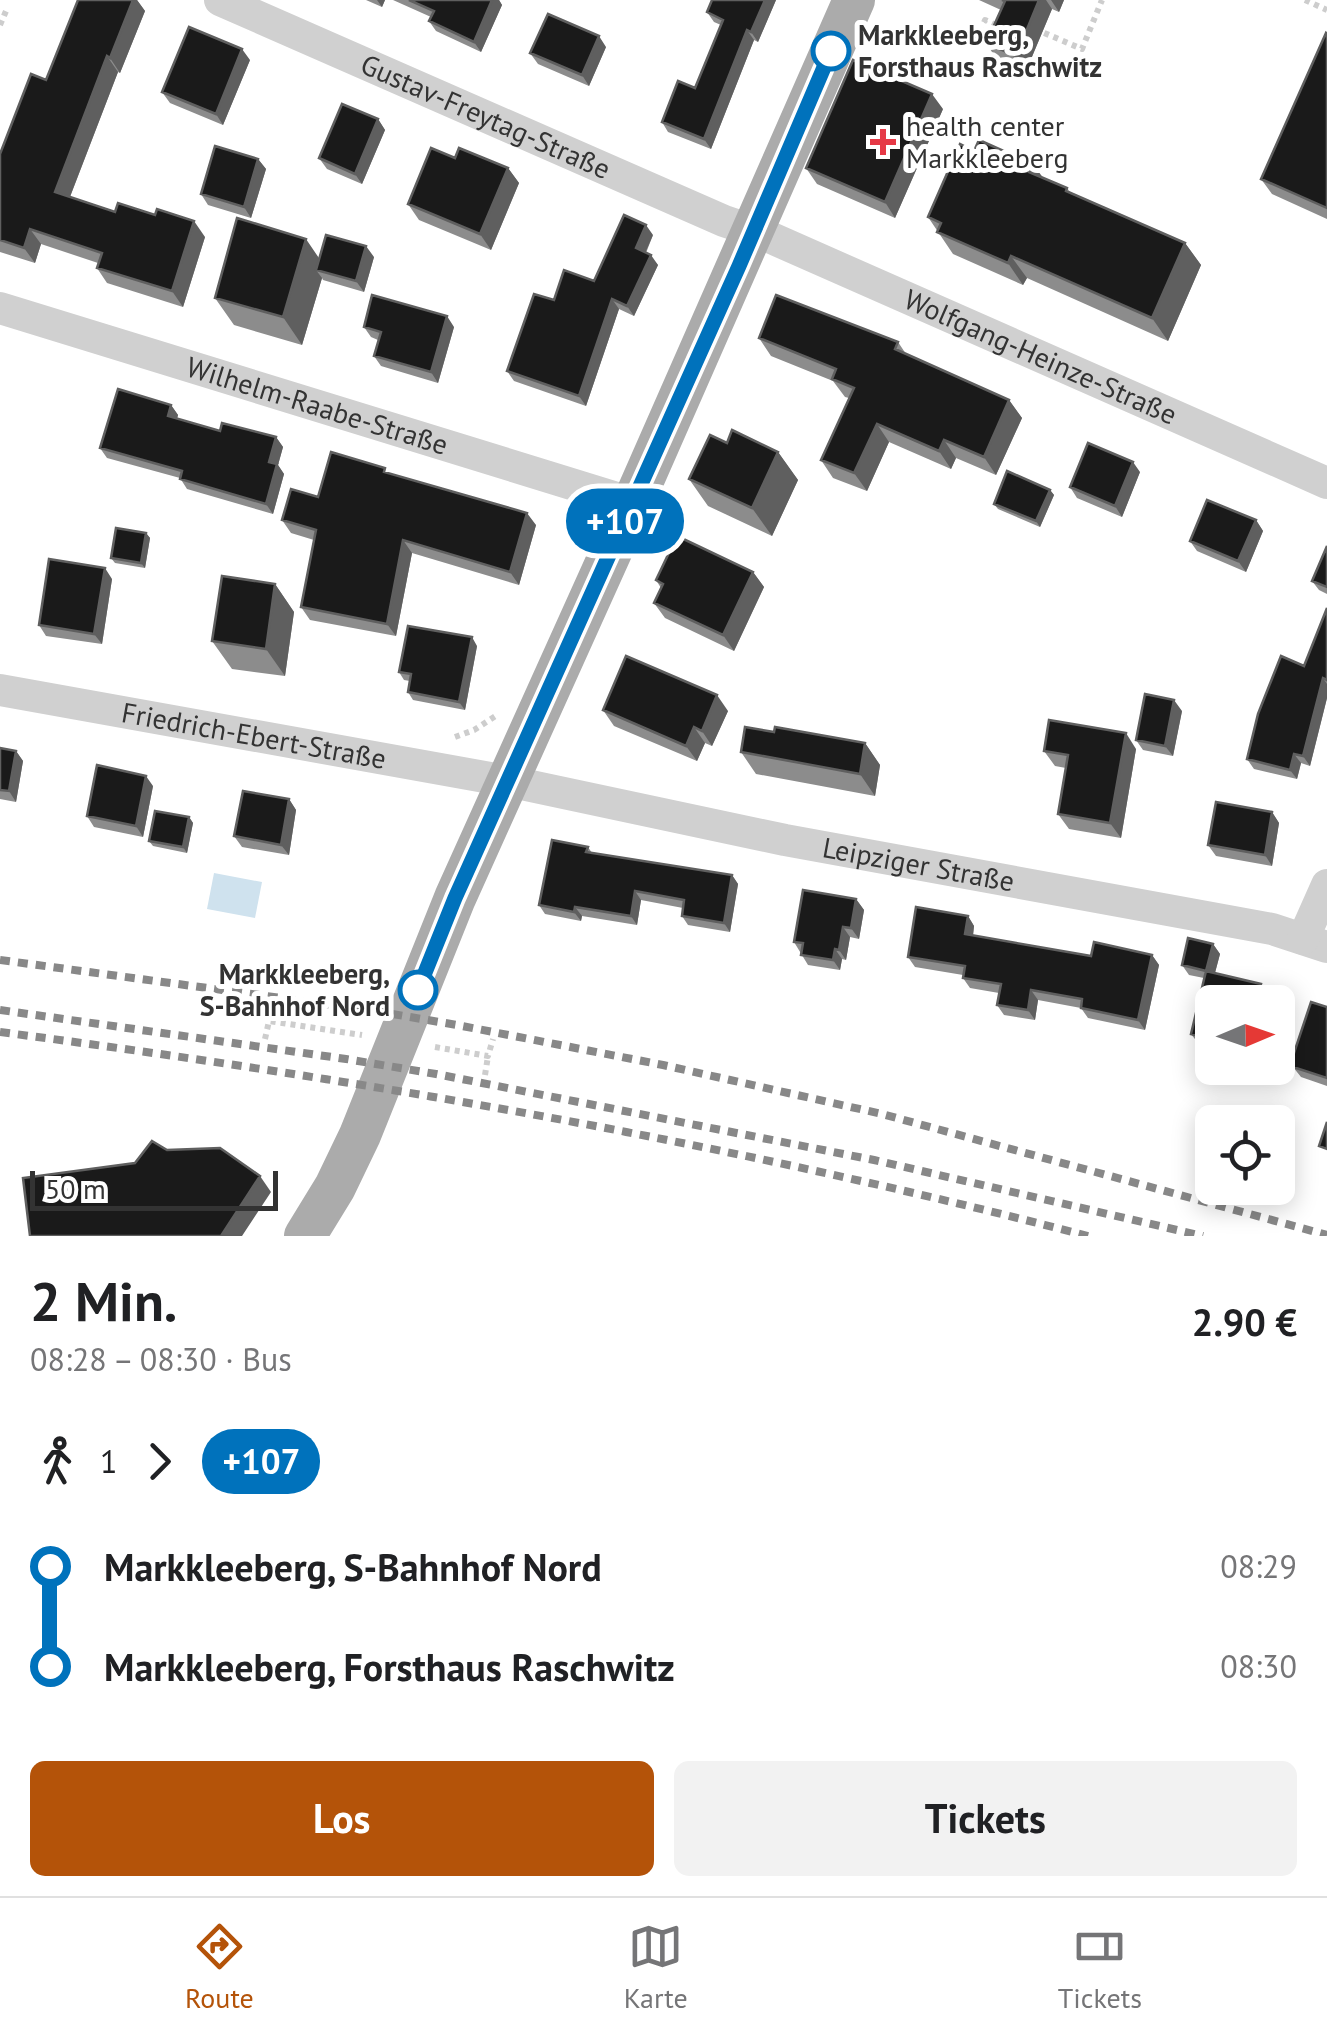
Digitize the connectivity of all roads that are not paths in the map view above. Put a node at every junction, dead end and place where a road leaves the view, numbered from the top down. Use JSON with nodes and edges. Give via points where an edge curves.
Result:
{"nodes":[{"id":1,"x":220,"y":0,"type":"edge"},
{"id":2,"x":854,"y":0,"type":"edge"},
{"id":3,"x":754,"y":232,"type":"junction"},
{"id":4,"x":0,"y":308,"type":"edge"},
{"id":5,"x":1327,"y":483,"type":"edge"},
{"id":6,"x":633,"y":503,"type":"junction"},
{"id":7,"x":0,"y":690,"type":"edge"},
{"id":8,"x":507,"y":781,"type":"junction"},
{"id":9,"x":1327,"y":884,"type":"edge"},
{"id":10,"x":1315,"y":943,"type":"edge"},
{"id":11,"x":305,"y":1236,"type":"edge"}],
"edges":[{"from":1,"to":3,"type":"street","name":"Gustav-Freytag-Straße"},
{"from":2,"to":3,"type":"main road"},
{"from":3,"to":5,"type":"street","name":"Wolfgang-Heinze-Straße"},
{"from":3,"to":6,"type":"main road"},
{"from":4,"to":6,"type":"street","name":"Wilhelm-Raabe-Straße"},
{"from":6,"to":8,"type":"main road"},
{"from":7,"to":8,"type":"street","name":"Friedrich-Ebert-Straße"},
{"from":8,"to":10,"type":"street","name":"Leipziger Straße","via":[[785,840],[1252,925]]},
{"from":8,"to":11,"type":"main road","via":[[360,1134]]},
{"from":9,"to":10,"type":"street"}]}
